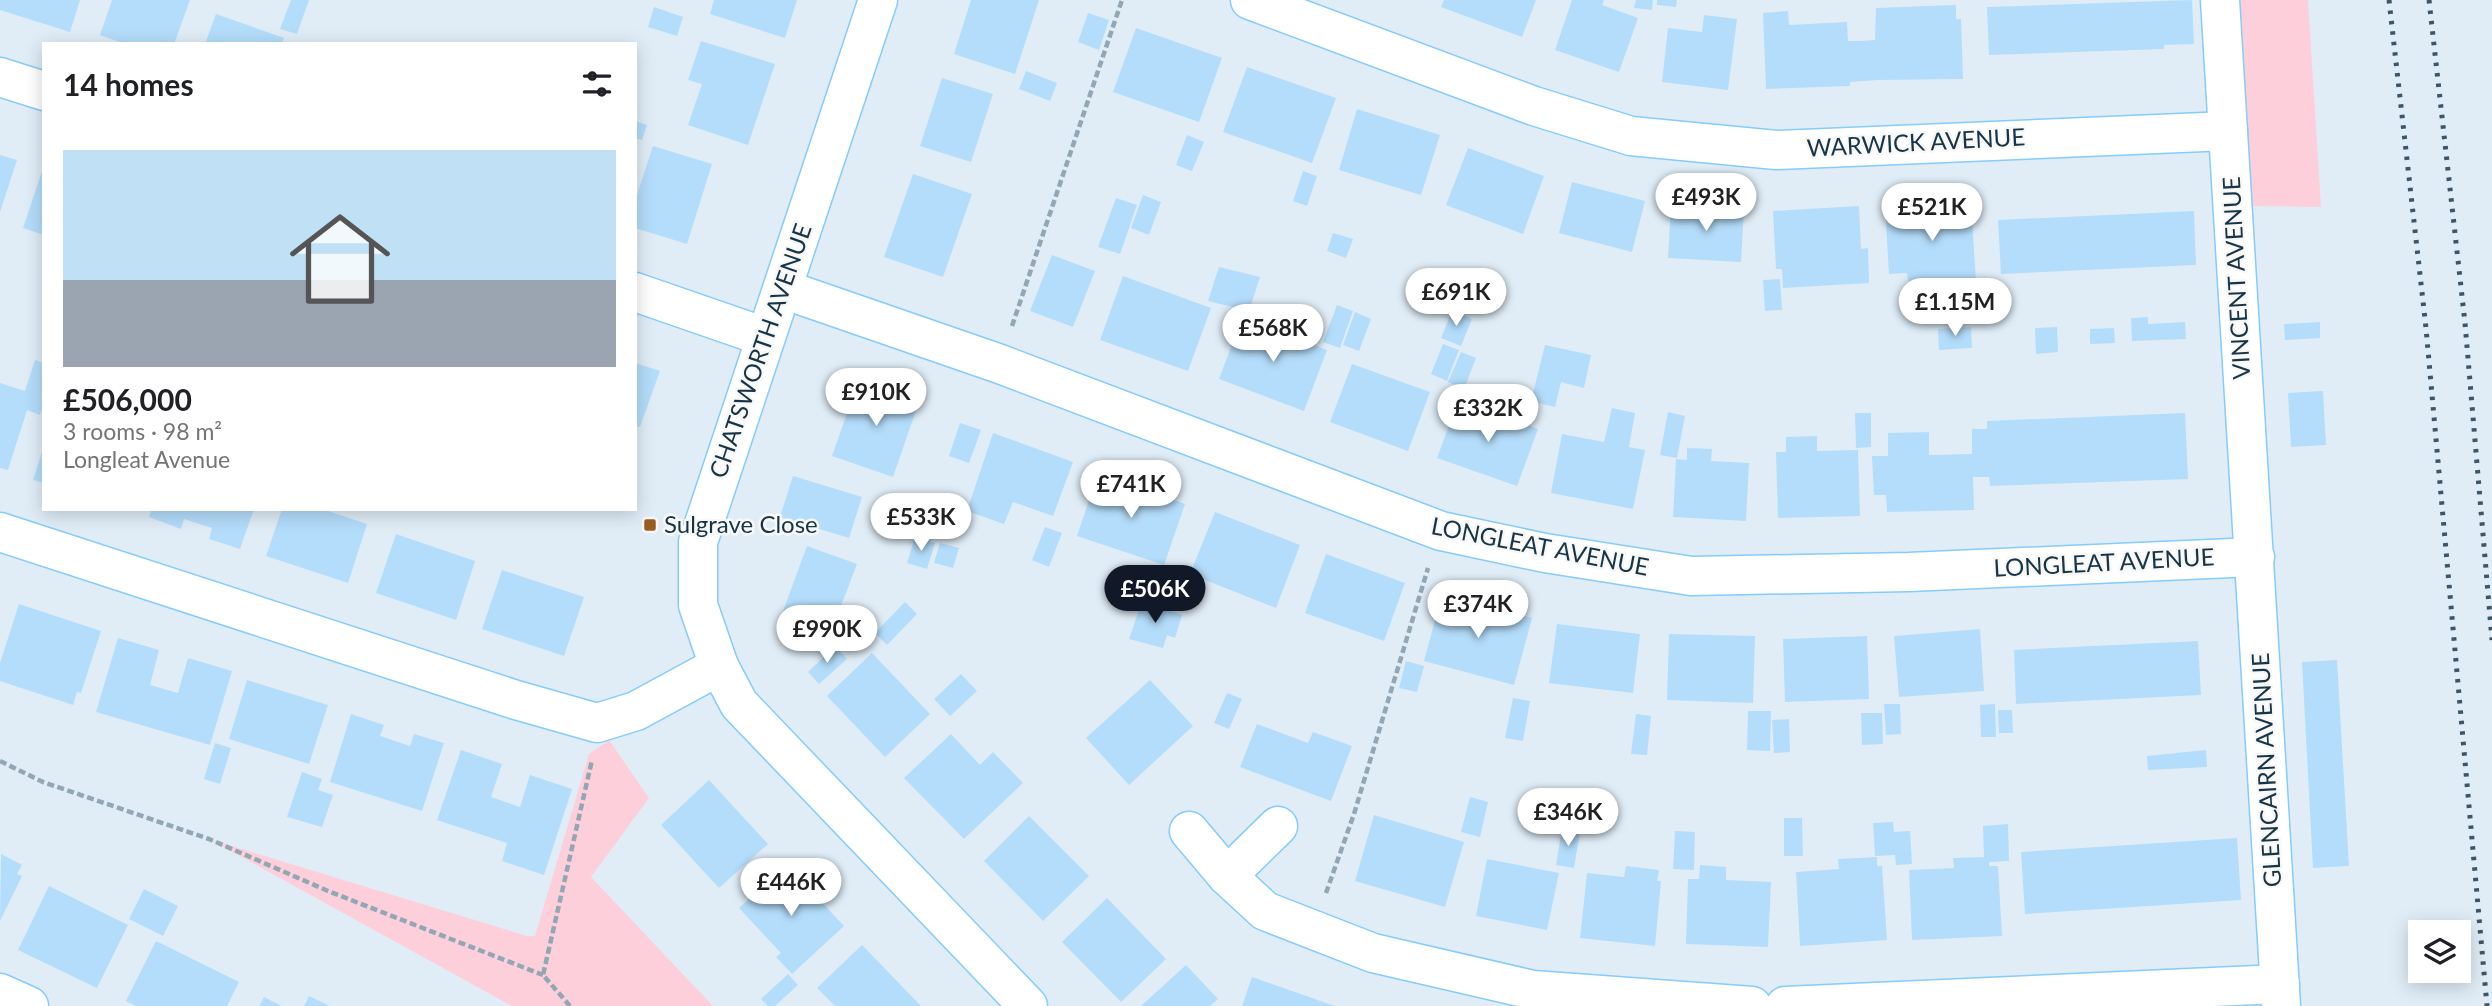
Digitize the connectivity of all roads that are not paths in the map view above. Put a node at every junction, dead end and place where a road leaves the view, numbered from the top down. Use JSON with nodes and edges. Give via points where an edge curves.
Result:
{"nodes":[{"id":1,"x":878,"y":0,"type":"edge"},
{"id":2,"x":1250,"y":0,"type":"edge"},
{"id":3,"x":2220,"y":0,"type":"edge"},
{"id":4,"x":0,"y":77,"type":"edge"},
{"id":5,"x":42,"y":90,"type":"edge"},
{"id":6,"x":2228,"y":131,"type":"junction"},
{"id":7,"x":782,"y":289,"type":"junction"},
{"id":8,"x":637,"y":293,"type":"edge"},
{"id":9,"x":765,"y":337,"type":"junction"},
{"id":10,"x":0,"y":533,"type":"edge"},
{"id":11,"x":2255,"y":556,"type":"junction"},
{"id":12,"x":719,"y":666,"type":"junction"},
{"id":13,"x":1278,"y":827,"type":"dead end"},
{"id":14,"x":1189,"y":831,"type":"dead end"},
{"id":15,"x":1227,"y":876,"type":"junction"},
{"id":16,"x":0,"y":993,"type":"edge"},
{"id":17,"x":2281,"y":995,"type":"edge"},
{"id":18,"x":29,"y":1006,"type":"edge"},
{"id":19,"x":1028,"y":1006,"type":"edge"},
{"id":20,"x":1752,"y":1006,"type":"edge"},
{"id":21,"x":1785,"y":1006,"type":"edge"}],
"edges":[{"from":1,"to":7,"type":"street","name":"CHATSWORTH AVENUE"},
{"from":2,"to":6,"type":"street","name":"WARWICK AVENUE","via":[[1534,106],[1631,136],[1776,150]]},
{"from":3,"to":6,"type":"street","name":"VINCENT AVENUE"},
{"from":4,"to":5,"type":"street"},
{"from":6,"to":11,"type":"street","name":"VINCENT AVENUE"},
{"from":7,"to":9,"type":"street","name":"CHATSWORTH AVENUE"},
{"from":7,"to":11,"type":"street","name":"LONGLEAT AVENUE","via":[[999,364],[1441,531],[1545,553],[1691,576],[1909,572]]},
{"from":8,"to":9,"type":"street"},
{"from":9,"to":12,"type":"street","name":"CHATSWORTH AVENUE","via":[[698,542],[698,605]]},
{"from":10,"to":12,"type":"street","via":[[597,723],[636,711]]},
{"from":11,"to":17,"type":"street","name":"GLENCAIRN AVENUE"},
{"from":12,"to":19,"type":"street","name":"CHATSWORTH AVENUE","via":[[739,704]]},
{"from":13,"to":15,"type":"street"},
{"from":14,"to":15,"type":"street"},
{"from":15,"to":20,"type":"street","via":[[1265,911],[1373,953],[1533,990]]},
{"from":16,"to":18,"type":"street"},
{"from":17,"to":21,"type":"street","name":"GLENCAIRN AVENUE"}]}
